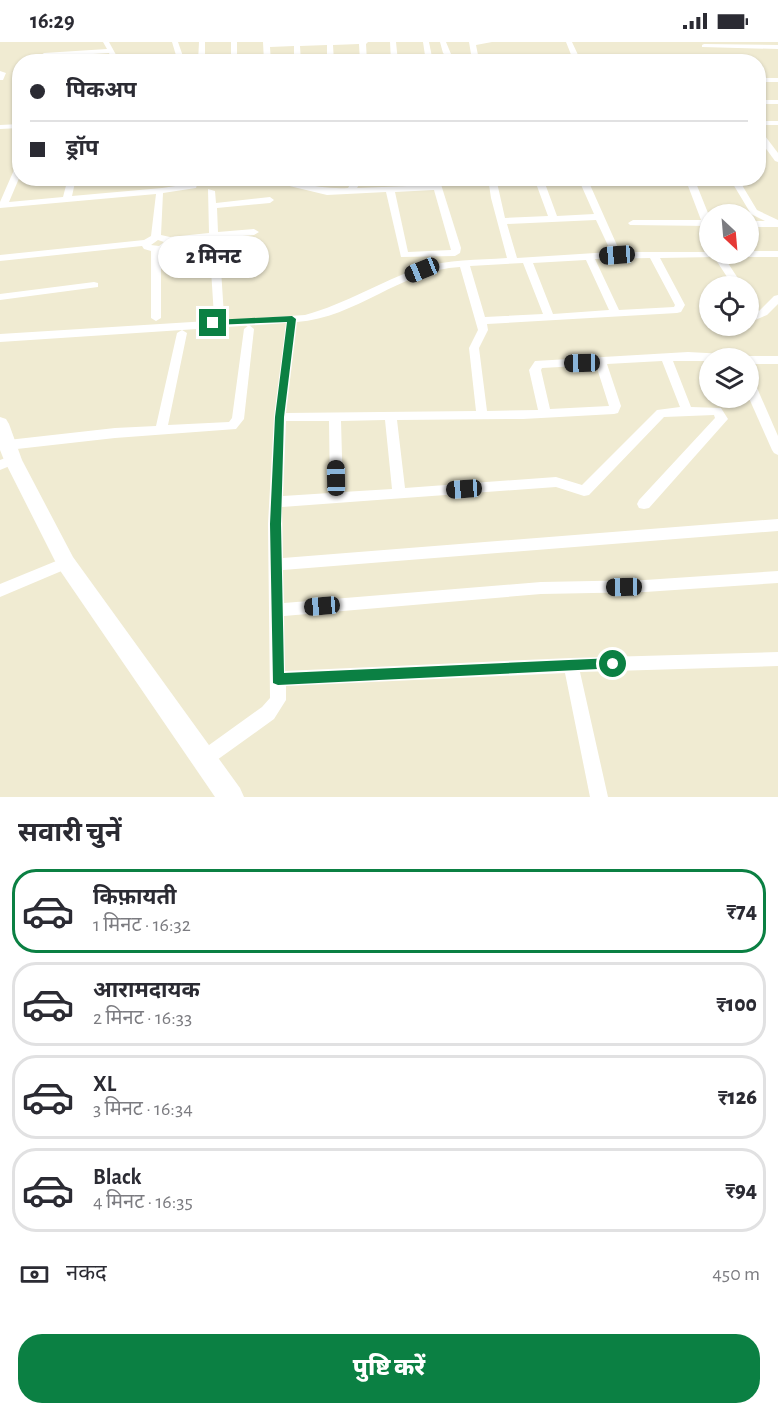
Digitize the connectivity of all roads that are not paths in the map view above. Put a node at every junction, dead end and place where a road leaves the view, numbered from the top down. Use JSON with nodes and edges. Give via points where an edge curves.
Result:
{"nodes":[{"id":1,"x":106,"y":42,"type":"edge"},
{"id":2,"x":364,"y":42,"type":"edge"},
{"id":3,"x":489,"y":42,"type":"edge"},
{"id":4,"x":266,"y":43,"type":"edge"},
{"id":5,"x":330,"y":43,"type":"edge"},
{"id":6,"x":471,"y":43,"type":"edge"},
{"id":7,"x":297,"y":44,"type":"junction"},
{"id":8,"x":702,"y":44,"type":"edge"},
{"id":9,"x":778,"y":46,"type":"edge"},
{"id":10,"x":111,"y":51,"type":"junction"},
{"id":11,"x":65,"y":54,"type":"edge"},
{"id":12,"x":113,"y":54,"type":"edge"},
{"id":13,"x":298,"y":54,"type":"edge"},
{"id":14,"x":766,"y":147,"type":"edge"},
{"id":15,"x":778,"y":159,"type":"edge"},
{"id":16,"x":12,"y":179,"type":"edge"},
{"id":17,"x":70,"y":186,"type":"edge"},
{"id":18,"x":154,"y":186,"type":"edge"},
{"id":19,"x":193,"y":186,"type":"edge"},
{"id":20,"x":298,"y":186,"type":"edge"},
{"id":21,"x":354,"y":186,"type":"edge"},
{"id":22,"x":416,"y":186,"type":"edge"},
{"id":23,"x":437,"y":186,"type":"edge"},
{"id":24,"x":494,"y":186,"type":"edge"},
{"id":25,"x":541,"y":186,"type":"edge"},
{"id":26,"x":586,"y":186,"type":"edge"},
{"id":27,"x":693,"y":186,"type":"edge"},
{"id":28,"x":738,"y":186,"type":"edge"},
{"id":29,"x":211,"y":190,"type":"dead end"},
{"id":30,"x":390,"y":190,"type":"junction"},
{"id":31,"x":350,"y":192,"type":"junction"},
{"id":32,"x":156,"y":193,"type":"junction"},
{"id":33,"x":67,"y":200,"type":"junction"},
{"id":34,"x":270,"y":200,"type":"dead end"},
{"id":35,"x":700,"y":204,"type":"edge"},
{"id":36,"x":1,"y":205,"type":"edge"},
{"id":37,"x":212,"y":206,"type":"junction"},
{"id":38,"x":600,"y":217,"type":"junction"},
{"id":39,"x":554,"y":219,"type":"junction"},
{"id":40,"x":501,"y":221,"type":"junction"},
{"id":41,"x":633,"y":223,"type":"dead end"},
{"id":42,"x":699,"y":224,"type":"edge"},
{"id":43,"x":759,"y":224,"type":"edge"},
{"id":44,"x":778,"y":224,"type":"edge"},
{"id":45,"x":254,"y":232,"type":"dead end"},
{"id":46,"x":213,"y":236,"type":"junction"},
{"id":47,"x":156,"y":237,"type":"junction"},
{"id":48,"x":168,"y":240,"type":"junction"},
{"id":49,"x":146,"y":243,"type":"junction"},
{"id":50,"x":156,"y":249,"type":"junction"},
{"id":51,"x":431,"y":254,"type":"junction"},
{"id":52,"x":444,"y":254,"type":"junction"},
{"id":53,"x":653,"y":254,"type":"junction"},
{"id":54,"x":699,"y":254,"type":"edge"},
{"id":55,"x":759,"y":254,"type":"edge"},
{"id":56,"x":778,"y":254,"type":"edge"},
{"id":57,"x":617,"y":255,"type":"junction"},
{"id":58,"x":589,"y":256,"type":"junction"},
{"id":59,"x":0,"y":258,"type":"edge"},
{"id":60,"x":527,"y":260,"type":"junction"},
{"id":61,"x":513,"y":261,"type":"junction"},
{"id":62,"x":464,"y":264,"type":"junction"},
{"id":63,"x":446,"y":265,"type":"junction"},
{"id":64,"x":435,"y":267,"type":"junction"},
{"id":65,"x":94,"y":285,"type":"dead end"},
{"id":66,"x":0,"y":297,"type":"edge"},
{"id":67,"x":778,"y":298,"type":"edge"},
{"id":68,"x":615,"y":313,"type":"junction"},
{"id":69,"x":759,"y":313,"type":"edge"},
{"id":70,"x":219,"y":316,"type":"dead end"},
{"id":71,"x":549,"y":317,"type":"junction"},
{"id":72,"x":156,"y":318,"type":"dead end"},
{"id":73,"x":292,"y":319,"type":"junction"},
{"id":74,"x":482,"y":321,"type":"junction"},
{"id":75,"x":249,"y":329,"type":"dead end"},
{"id":76,"x":183,"y":333,"type":"dead end"},
{"id":77,"x":0,"y":338,"type":"edge"},
{"id":78,"x":699,"y":356,"type":"edge"},
{"id":79,"x":666,"y":358,"type":"junction"},
{"id":80,"x":759,"y":360,"type":"edge"},
{"id":81,"x":778,"y":360,"type":"edge"},
{"id":82,"x":601,"y":362,"type":"junction"},
{"id":83,"x":759,"y":406,"type":"edge"},
{"id":84,"x":687,"y":411,"type":"junction"},
{"id":85,"x":545,"y":414,"type":"junction"},
{"id":86,"x":482,"y":415,"type":"junction"},
{"id":87,"x":390,"y":416,"type":"junction"},
{"id":88,"x":280,"y":417,"type":"junction"},
{"id":89,"x":335,"y":417,"type":"junction"},
{"id":90,"x":0,"y":424,"type":"edge"},
{"id":91,"x":161,"y":431,"type":"junction"},
{"id":92,"x":778,"y":450,"type":"edge"},
{"id":93,"x":7,"y":457,"type":"edge"},
{"id":94,"x":399,"y":494,"type":"junction"},
{"id":95,"x":337,"y":498,"type":"junction"},
{"id":96,"x":276,"y":502,"type":"junction"},
{"id":97,"x":644,"y":504,"type":"dead end"},
{"id":98,"x":778,"y":525,"type":"edge"},
{"id":99,"x":66,"y":563,"type":"junction"},
{"id":100,"x":276,"y":565,"type":"junction"},
{"id":101,"x":778,"y":577,"type":"edge"},
{"id":102,"x":0,"y":591,"type":"edge"},
{"id":103,"x":277,"y":610,"type":"junction"},
{"id":104,"x":778,"y":659,"type":"edge"},
{"id":105,"x":571,"y":665,"type":"junction"},
{"id":106,"x":278,"y":679,"type":"junction"},
{"id":107,"x":204,"y":759,"type":"junction"},
{"id":108,"x":231,"y":797,"type":"edge"},
{"id":109,"x":599,"y":797,"type":"edge"}],
"edges":[{"from":1,"to":10,"type":"street"},
{"from":2,"to":5,"type":"street"},
{"from":3,"to":6,"type":"street"},
{"from":4,"to":7,"type":"street"},
{"from":5,"to":7,"type":"street"},
{"from":7,"to":13,"type":"street"},
{"from":8,"to":9,"type":"street"},
{"from":10,"to":11,"type":"street"},
{"from":10,"to":12,"type":"street"},
{"from":14,"to":15,"type":"street"},
{"from":16,"to":36,"type":"street"},
{"from":17,"to":33,"type":"street"},
{"from":18,"to":32,"type":"street"},
{"from":19,"to":32,"type":"street"},
{"from":20,"to":31,"type":"street"},
{"from":21,"to":31,"type":"street"},
{"from":22,"to":30,"type":"street"},
{"from":23,"to":52,"type":"street","via":[[456,250]]},
{"from":24,"to":40,"type":"street"},
{"from":25,"to":39,"type":"street"},
{"from":26,"to":38,"type":"street"},
{"from":27,"to":35,"type":"street"},
{"from":28,"to":44,"type":"street","via":[[754,212]]},
{"from":29,"to":37,"type":"street"},
{"from":30,"to":31,"type":"street"},
{"from":30,"to":51,"type":"street","via":[[402,253]]},
{"from":32,"to":33,"type":"street"},
{"from":32,"to":47,"type":"street"},
{"from":33,"to":36,"type":"street"},
{"from":34,"to":37,"type":"street"},
{"from":37,"to":46,"type":"street"},
{"from":38,"to":39,"type":"street"},
{"from":38,"to":57,"type":"street"},
{"from":39,"to":40,"type":"street"},
{"from":40,"to":61,"type":"street"},
{"from":41,"to":42,"type":"street"},
{"from":43,"to":44,"type":"street"},
{"from":45,"to":46,"type":"street"},
{"from":46,"to":48,"type":"street"},
{"from":46,"to":70,"type":"street"},
{"from":47,"to":48,"type":"street"},
{"from":47,"to":49,"type":"street"},
{"from":48,"to":50,"type":"street","via":[[166,246]]},
{"from":49,"to":50,"type":"street"},
{"from":49,"to":59,"type":"street"},
{"from":50,"to":72,"type":"street"},
{"from":51,"to":52,"type":"street"},
{"from":51,"to":64,"type":"street"},
{"from":52,"to":63,"type":"street"},
{"from":53,"to":54,"type":"street"},
{"from":53,"to":57,"type":"street"},
{"from":53,"to":68,"type":"street","via":[[680,308]]},
{"from":55,"to":56,"type":"street"},
{"from":57,"to":58,"type":"street"},
{"from":58,"to":60,"type":"street"},
{"from":58,"to":68,"type":"street"},
{"from":60,"to":61,"type":"street"},
{"from":60,"to":71,"type":"street"},
{"from":61,"to":62,"type":"street"},
{"from":62,"to":63,"type":"street"},
{"from":62,"to":74,"type":"street"},
{"from":63,"to":64,"type":"street"},
{"from":64,"to":73,"type":"street","via":[[382,286],[332,311]]},
{"from":65,"to":66,"type":"street"},
{"from":67,"to":69,"type":"street"},
{"from":68,"to":71,"type":"street"},
{"from":71,"to":74,"type":"street"},
{"from":73,"to":77,"type":"street"},
{"from":73,"to":88,"type":"street"},
{"from":74,"to":86,"type":"street","via":[[482,334],[474,348]]},
{"from":75,"to":91,"type":"street","via":[[237,424]]},
{"from":76,"to":91,"type":"street"},
{"from":78,"to":79,"type":"street"},
{"from":79,"to":82,"type":"street"},
{"from":79,"to":84,"type":"street"},
{"from":80,"to":81,"type":"street"},
{"from":82,"to":85,"type":"street","via":[[536,367]]},
{"from":82,"to":85,"type":"street","via":[[614,410]]},
{"from":83,"to":92,"type":"street"},
{"from":84,"to":94,"type":"street","via":[[661,413],[584,491],[556,482]]},
{"from":84,"to":97,"type":"street","via":[[717,411],[722,419]]},
{"from":85,"to":86,"type":"street"},
{"from":86,"to":87,"type":"street"},
{"from":87,"to":89,"type":"street"},
{"from":87,"to":94,"type":"street"},
{"from":88,"to":89,"type":"street"},
{"from":88,"to":96,"type":"street"},
{"from":89,"to":95,"type":"street"},
{"from":90,"to":93,"type":"street"},
{"from":91,"to":93,"type":"street","via":[[115,433]]},
{"from":93,"to":99,"type":"street"},
{"from":94,"to":95,"type":"street"},
{"from":95,"to":96,"type":"street"},
{"from":96,"to":100,"type":"street"},
{"from":98,"to":100,"type":"street"},
{"from":99,"to":102,"type":"street"},
{"from":99,"to":107,"type":"street"},
{"from":100,"to":103,"type":"street"},
{"from":101,"to":103,"type":"street","via":[[540,588]]},
{"from":103,"to":106,"type":"street"},
{"from":104,"to":105,"type":"street"},
{"from":105,"to":106,"type":"street"},
{"from":105,"to":109,"type":"street"},
{"from":106,"to":107,"type":"street","via":[[275,706]]},
{"from":107,"to":108,"type":"street"}]}
